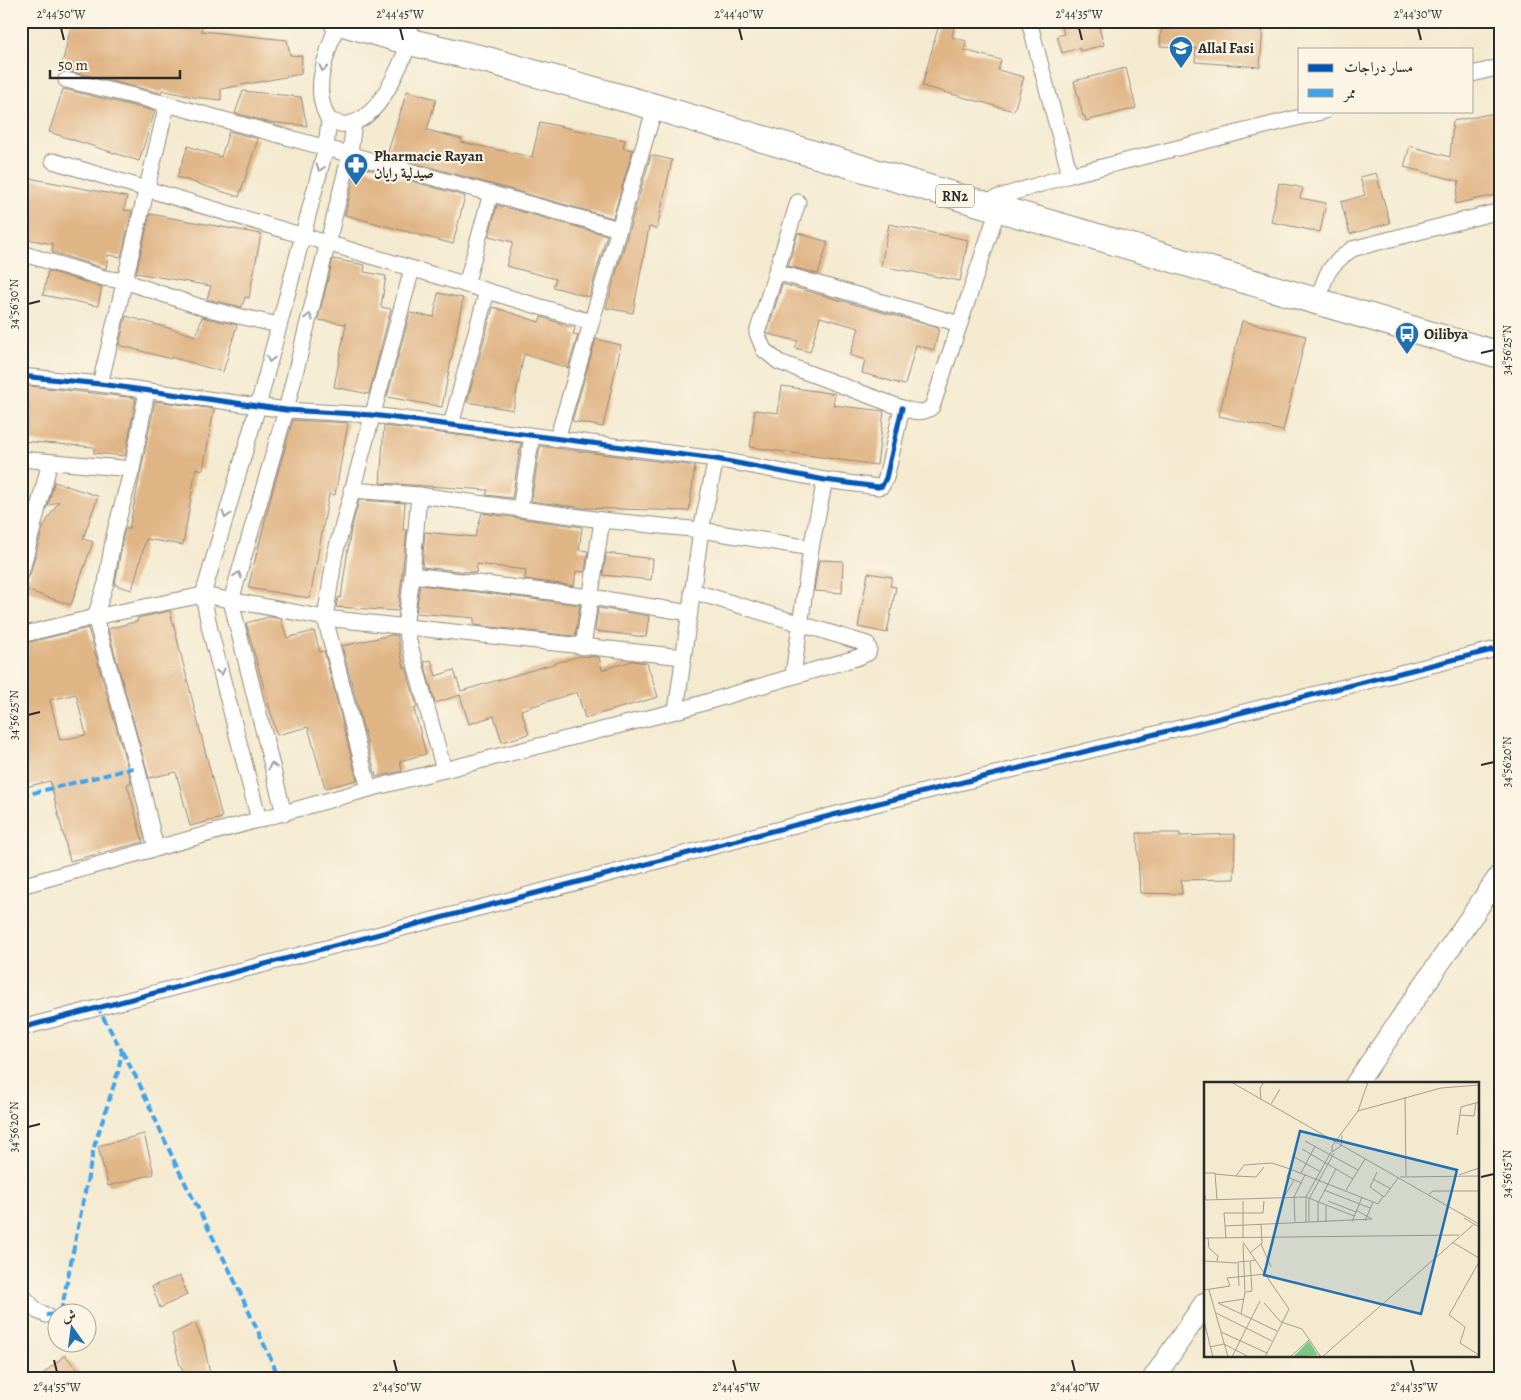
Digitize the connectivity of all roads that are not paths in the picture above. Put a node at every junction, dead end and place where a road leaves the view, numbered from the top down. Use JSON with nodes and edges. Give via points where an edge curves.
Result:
{"nodes":[{"id":1,"x":337,"y":21,"type":"edge"},
{"id":2,"x":1029,"y":21,"type":"edge"},
{"id":3,"x":407,"y":32,"type":"edge"},
{"id":4,"x":1500,"y":67,"type":"edge"},
{"id":5,"x":1474,"y":74,"type":"edge"},
{"id":6,"x":66,"y":80,"type":"dead end"},
{"id":7,"x":167,"y":104,"type":"junction"},
{"id":8,"x":655,"y":107,"type":"junction"},
{"id":9,"x":1321,"y":112,"type":"edge"},
{"id":10,"x":329,"y":120,"type":"junction"},
{"id":11,"x":354,"y":122,"type":"junction"},
{"id":12,"x":326,"y":147,"type":"junction"},
{"id":13,"x":350,"y":154,"type":"junction"},
{"id":14,"x":53,"y":161,"type":"dead end"},
{"id":15,"x":1070,"y":175,"type":"junction"},
{"id":16,"x":146,"y":189,"type":"junction"},
{"id":17,"x":491,"y":193,"type":"junction"},
{"id":18,"x":798,"y":202,"type":"dead end"},
{"id":19,"x":988,"y":206,"type":"junction"},
{"id":20,"x":1500,"y":211,"type":"edge"},
{"id":21,"x":619,"y":229,"type":"junction"},
{"id":22,"x":302,"y":236,"type":"junction"},
{"id":23,"x":328,"y":244,"type":"junction"},
{"id":24,"x":21,"y":253,"type":"edge"},
{"id":25,"x":412,"y":269,"type":"junction"},
{"id":26,"x":776,"y":272,"type":"junction"},
{"id":27,"x":124,"y":282,"type":"junction"},
{"id":28,"x":466,"y":285,"type":"junction"},
{"id":29,"x":487,"y":291,"type":"junction"},
{"id":30,"x":1318,"y":301,"type":"junction"},
{"id":31,"x":591,"y":322,"type":"junction"},
{"id":32,"x":960,"y":324,"type":"junction"},
{"id":33,"x":278,"y":325,"type":"junction"},
{"id":34,"x":1500,"y":355,"type":"edge"},
{"id":35,"x":21,"y":376,"type":"edge"},
{"id":36,"x":100,"y":384,"type":"junction"},
{"id":37,"x":147,"y":391,"type":"junction"},
{"id":38,"x":258,"y":406,"type":"junction"},
{"id":39,"x":902,"y":408,"type":"junction"},
{"id":40,"x":286,"y":410,"type":"junction"},
{"id":41,"x":372,"y":415,"type":"junction"},
{"id":42,"x":451,"y":425,"type":"junction"},
{"id":43,"x":532,"y":436,"type":"junction"},
{"id":44,"x":557,"y":439,"type":"junction"},
{"id":45,"x":21,"y":459,"type":"edge"},
{"id":46,"x":716,"y":460,"type":"junction"},
{"id":47,"x":50,"y":462,"type":"junction"},
{"id":48,"x":132,"y":469,"type":"junction"},
{"id":49,"x":825,"y":480,"type":"junction"},
{"id":50,"x":351,"y":490,"type":"junction"},
{"id":51,"x":419,"y":495,"type":"junction"},
{"id":52,"x":520,"y":509,"type":"junction"},
{"id":53,"x":602,"y":520,"type":"junction"},
{"id":54,"x":701,"y":530,"type":"junction"},
{"id":55,"x":811,"y":548,"type":"junction"},
{"id":56,"x":21,"y":573,"type":"edge"},
{"id":57,"x":412,"y":575,"type":"junction"},
{"id":58,"x":692,"y":592,"type":"junction"},
{"id":59,"x":203,"y":595,"type":"junction"},
{"id":60,"x":591,"y":597,"type":"junction"},
{"id":61,"x":231,"y":601,"type":"junction"},
{"id":62,"x":690,"y":613,"type":"junction"},
{"id":63,"x":95,"y":617,"type":"junction"},
{"id":64,"x":325,"y":618,"type":"junction"},
{"id":65,"x":800,"y":625,"type":"junction"},
{"id":66,"x":405,"y":627,"type":"junction"},
{"id":67,"x":21,"y":635,"type":"edge"},
{"id":68,"x":583,"y":647,"type":"junction"},
{"id":69,"x":1500,"y":648,"type":"edge"},
{"id":70,"x":683,"y":657,"type":"junction"},
{"id":71,"x":793,"y":675,"type":"junction"},
{"id":72,"x":676,"y":711,"type":"junction"},
{"id":73,"x":444,"y":770,"type":"junction"},
{"id":74,"x":369,"y":789,"type":"junction"},
{"id":75,"x":284,"y":814,"type":"junction"},
{"id":76,"x":259,"y":820,"type":"junction"},
{"id":77,"x":156,"y":849,"type":"junction"},
{"id":78,"x":1500,"y":875,"type":"edge"},
{"id":79,"x":21,"y":886,"type":"edge"},
{"id":80,"x":21,"y":1028,"type":"edge"},
{"id":81,"x":1357,"y":1082,"type":"edge"},
{"id":82,"x":21,"y":1294,"type":"edge"},
{"id":83,"x":1204,"y":1304,"type":"edge"},
{"id":84,"x":46,"y":1315,"type":"dead end"},
{"id":85,"x":1153,"y":1379,"type":"edge"}],
"edges":[{"from":1,"to":3,"type":"highway","number":"RN2"},
{"from":1,"to":10,"type":"street","one_way":true,"via":[[320,83],[321,102]]},
{"from":2,"to":15,"type":"street"},
{"from":3,"to":8,"type":"highway","number":"RN2","via":[[488,60]]},
{"from":3,"to":11,"type":"street","via":[[392,84],[364,118]]},
{"from":4,"to":5,"type":"street"},
{"from":6,"to":7,"type":"street"},
{"from":7,"to":12,"type":"street"},
{"from":7,"to":16,"type":"street"},
{"from":8,"to":19,"type":"highway","number":"RN2"},
{"from":8,"to":21,"type":"street"},
{"from":9,"to":15,"type":"street"},
{"from":10,"to":11,"type":"street","via":[[341,124]]},
{"from":10,"to":12,"type":"street"},
{"from":11,"to":13,"type":"street"},
{"from":12,"to":13,"type":"street"},
{"from":12,"to":22,"type":"street","one_way":true},
{"from":13,"to":17,"type":"street"},
{"from":13,"to":23,"type":"street"},
{"from":14,"to":16,"type":"street"},
{"from":15,"to":19,"type":"street"},
{"from":16,"to":22,"type":"street"},
{"from":16,"to":27,"type":"street"},
{"from":17,"to":21,"type":"street"},
{"from":17,"to":28,"type":"street"},
{"from":18,"to":26,"type":"street"},
{"from":19,"to":30,"type":"highway","number":"RN2"},
{"from":19,"to":32,"type":"street"},
{"from":20,"to":30,"type":"street","via":[[1352,249],[1334,262]]},
{"from":21,"to":31,"type":"street"},
{"from":22,"to":23,"type":"street"},
{"from":22,"to":33,"type":"street"},
{"from":23,"to":25,"type":"street"},
{"from":40,"to":23,"type":"street","one_way":true},
{"from":24,"to":27,"type":"street"},
{"from":25,"to":28,"type":"street"},
{"from":25,"to":41,"type":"street"},
{"from":26,"to":32,"type":"street"},
{"from":26,"to":39,"type":"street","via":[[758,333],[764,350],[779,362]]},
{"from":27,"to":33,"type":"street","via":[[204,308]]},
{"from":27,"to":36,"type":"street"},
{"from":28,"to":29,"type":"street"},
{"from":29,"to":31,"type":"street"},
{"from":29,"to":42,"type":"street"},
{"from":30,"to":34,"type":"highway","number":"RN2"},
{"from":31,"to":44,"type":"street"},
{"from":32,"to":39,"type":"street","via":[[932,407],[928,411],[917,412]]},
{"from":33,"to":38,"type":"street","one_way":true},
{"from":35,"to":36,"type":"street"},
{"from":36,"to":37,"type":"street"},
{"from":37,"to":38,"type":"street"},
{"from":37,"to":48,"type":"street"},
{"from":38,"to":40,"type":"street"},
{"from":38,"to":59,"type":"street","one_way":true},
{"from":39,"to":49,"type":"street","via":[[882,486]]},
{"from":40,"to":41,"type":"street"},
{"from":61,"to":40,"type":"street","one_way":true},
{"from":41,"to":42,"type":"street"},
{"from":41,"to":50,"type":"street"},
{"from":42,"to":43,"type":"street"},
{"from":43,"to":44,"type":"street"},
{"from":43,"to":52,"type":"street"},
{"from":44,"to":46,"type":"street"},
{"from":45,"to":47,"type":"street"},
{"from":46,"to":49,"type":"street"},
{"from":46,"to":54,"type":"street"},
{"from":47,"to":48,"type":"street"},
{"from":47,"to":56,"type":"street"},
{"from":48,"to":63,"type":"street"},
{"from":49,"to":55,"type":"street"},
{"from":50,"to":51,"type":"street"},
{"from":50,"to":64,"type":"street","via":[[335,554]]},
{"from":51,"to":52,"type":"street"},
{"from":51,"to":57,"type":"street"},
{"from":52,"to":53,"type":"street"},
{"from":53,"to":54,"type":"street"},
{"from":53,"to":60,"type":"street"},
{"from":54,"to":55,"type":"street"},
{"from":54,"to":58,"type":"street"},
{"from":55,"to":65,"type":"street"},
{"from":57,"to":60,"type":"street"},
{"from":57,"to":66,"type":"street"},
{"from":58,"to":62,"type":"street"},
{"from":58,"to":65,"type":"street"},
{"from":59,"to":61,"type":"street"},
{"from":59,"to":63,"type":"street"},
{"from":59,"to":76,"type":"street","one_way":true},
{"from":60,"to":62,"type":"street"},
{"from":60,"to":68,"type":"street"},
{"from":61,"to":64,"type":"street"},
{"from":75,"to":61,"type":"street","one_way":true},
{"from":62,"to":70,"type":"street"},
{"from":63,"to":67,"type":"street"},
{"from":63,"to":77,"type":"street"},
{"from":64,"to":66,"type":"street"},
{"from":64,"to":74,"type":"street"},
{"from":65,"to":71,"type":"street"},
{"from":65,"to":71,"type":"street","via":[[867,644],[869,649],[859,657]]},
{"from":66,"to":68,"type":"street"},
{"from":66,"to":73,"type":"street"},
{"from":68,"to":70,"type":"street"},
{"from":69,"to":80,"type":"street","via":[[889,801]]},
{"from":70,"to":72,"type":"street"},
{"from":71,"to":72,"type":"street"},
{"from":72,"to":73,"type":"street"},
{"from":73,"to":74,"type":"street"},
{"from":74,"to":75,"type":"street"},
{"from":75,"to":76,"type":"street"},
{"from":76,"to":77,"type":"street"},
{"from":77,"to":79,"type":"street"},
{"from":78,"to":81,"type":"street"},
{"from":82,"to":84,"type":"street","via":[[36,1311]]},
{"from":83,"to":85,"type":"street"}]}
